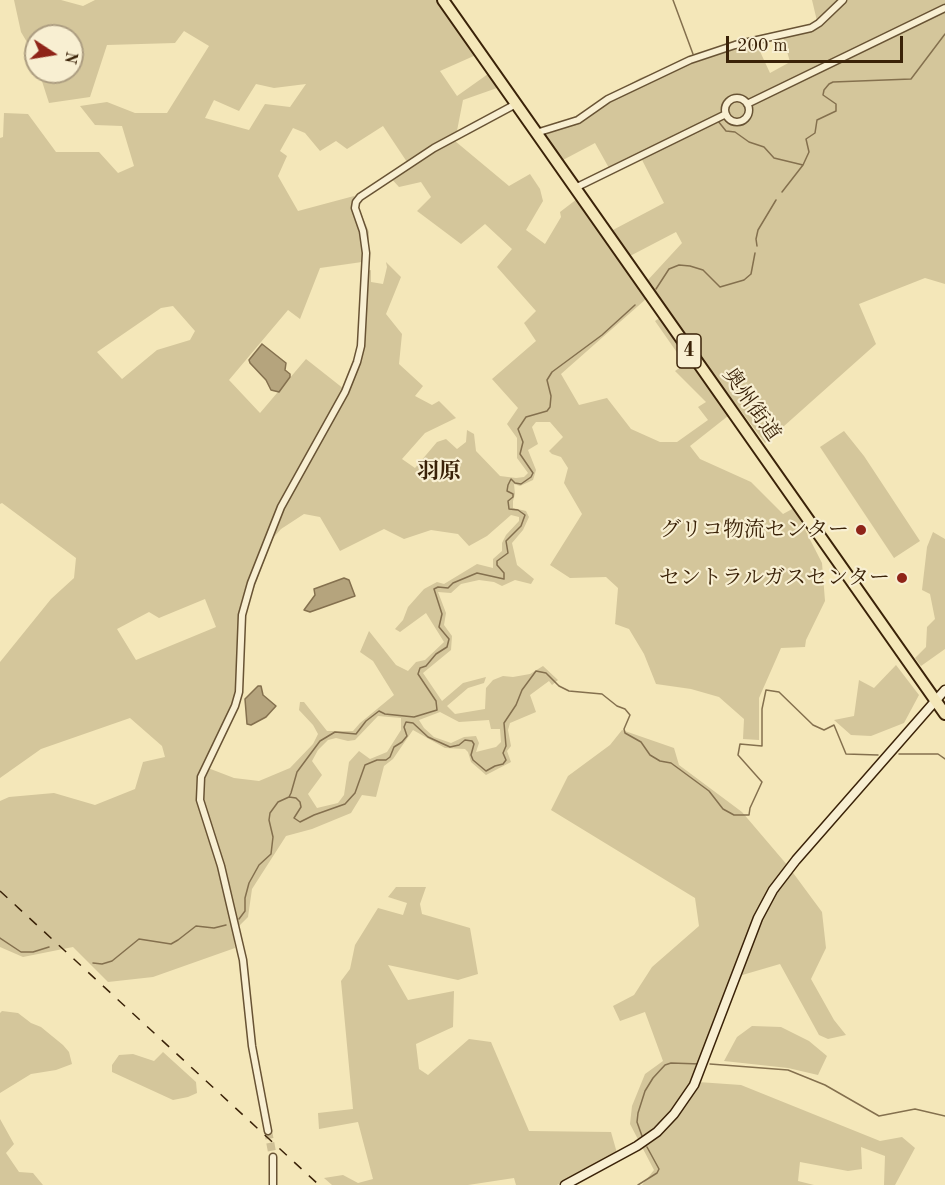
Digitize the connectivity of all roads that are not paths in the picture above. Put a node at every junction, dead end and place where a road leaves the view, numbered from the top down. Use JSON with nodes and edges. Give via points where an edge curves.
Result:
{"nodes":[{"id":1,"x":443,"y":0,"type":"edge"},
{"id":2,"x":843,"y":0,"type":"edge"},
{"id":3,"x":945,"y":8,"type":"edge"},
{"id":4,"x":516,"y":104,"type":"junction"},
{"id":5,"x":747,"y":104,"type":"junction"},
{"id":6,"x":726,"y":114,"type":"junction"},
{"id":7,"x":536,"y":133,"type":"junction"},
{"id":8,"x":574,"y":188,"type":"junction"},
{"id":9,"x":945,"y":690,"type":"edge"},
{"id":10,"x":936,"y":701,"type":"junction"},
{"id":11,"x":945,"y":714,"type":"edge"},
{"id":12,"x":268,"y":1131,"type":"tunnel mouth"},
{"id":13,"x":273,"y":1157,"type":"tunnel mouth"},
{"id":14,"x":273,"y":1185,"type":"edge"},
{"id":15,"x":566,"y":1185,"type":"edge"}],
"edges":[{"from":1,"to":4,"type":"highway","name":"奥州街道","number":"4"},
{"from":2,"to":7,"type":"street","via":[[811,27],[690,60],[608,99],[578,120]]},
{"from":3,"to":5,"type":"street"},
{"from":4,"to":7,"type":"highway","name":"奥州街道","number":"4"},
{"from":4,"to":12,"type":"street","via":[[434,148],[356,202],[366,253],[357,362],[345,392],[281,507],[251,583],[242,615],[239,692],[201,777],[200,800],[221,866],[243,960],[252,1046]]},
{"from":5,"to":6,"type":"street","via":[[738,98],[730,100]]},
{"from":5,"to":6,"type":"street","via":[[748,112],[741,120],[730,119]]},
{"from":6,"to":8,"type":"street"},
{"from":7,"to":8,"type":"highway","name":"奥州街道","number":"4"},
{"from":8,"to":10,"type":"highway","name":"奥州街道","number":"4"},
{"from":9,"to":10,"type":"street"},
{"from":10,"to":11,"type":"highway","name":"奥州街道","number":"4"},
{"from":10,"to":15,"type":"street","via":[[773,890],[758,918],[694,1084],[674,1113],[637,1146]]},
{"from":13,"to":14,"type":"street"}]}
